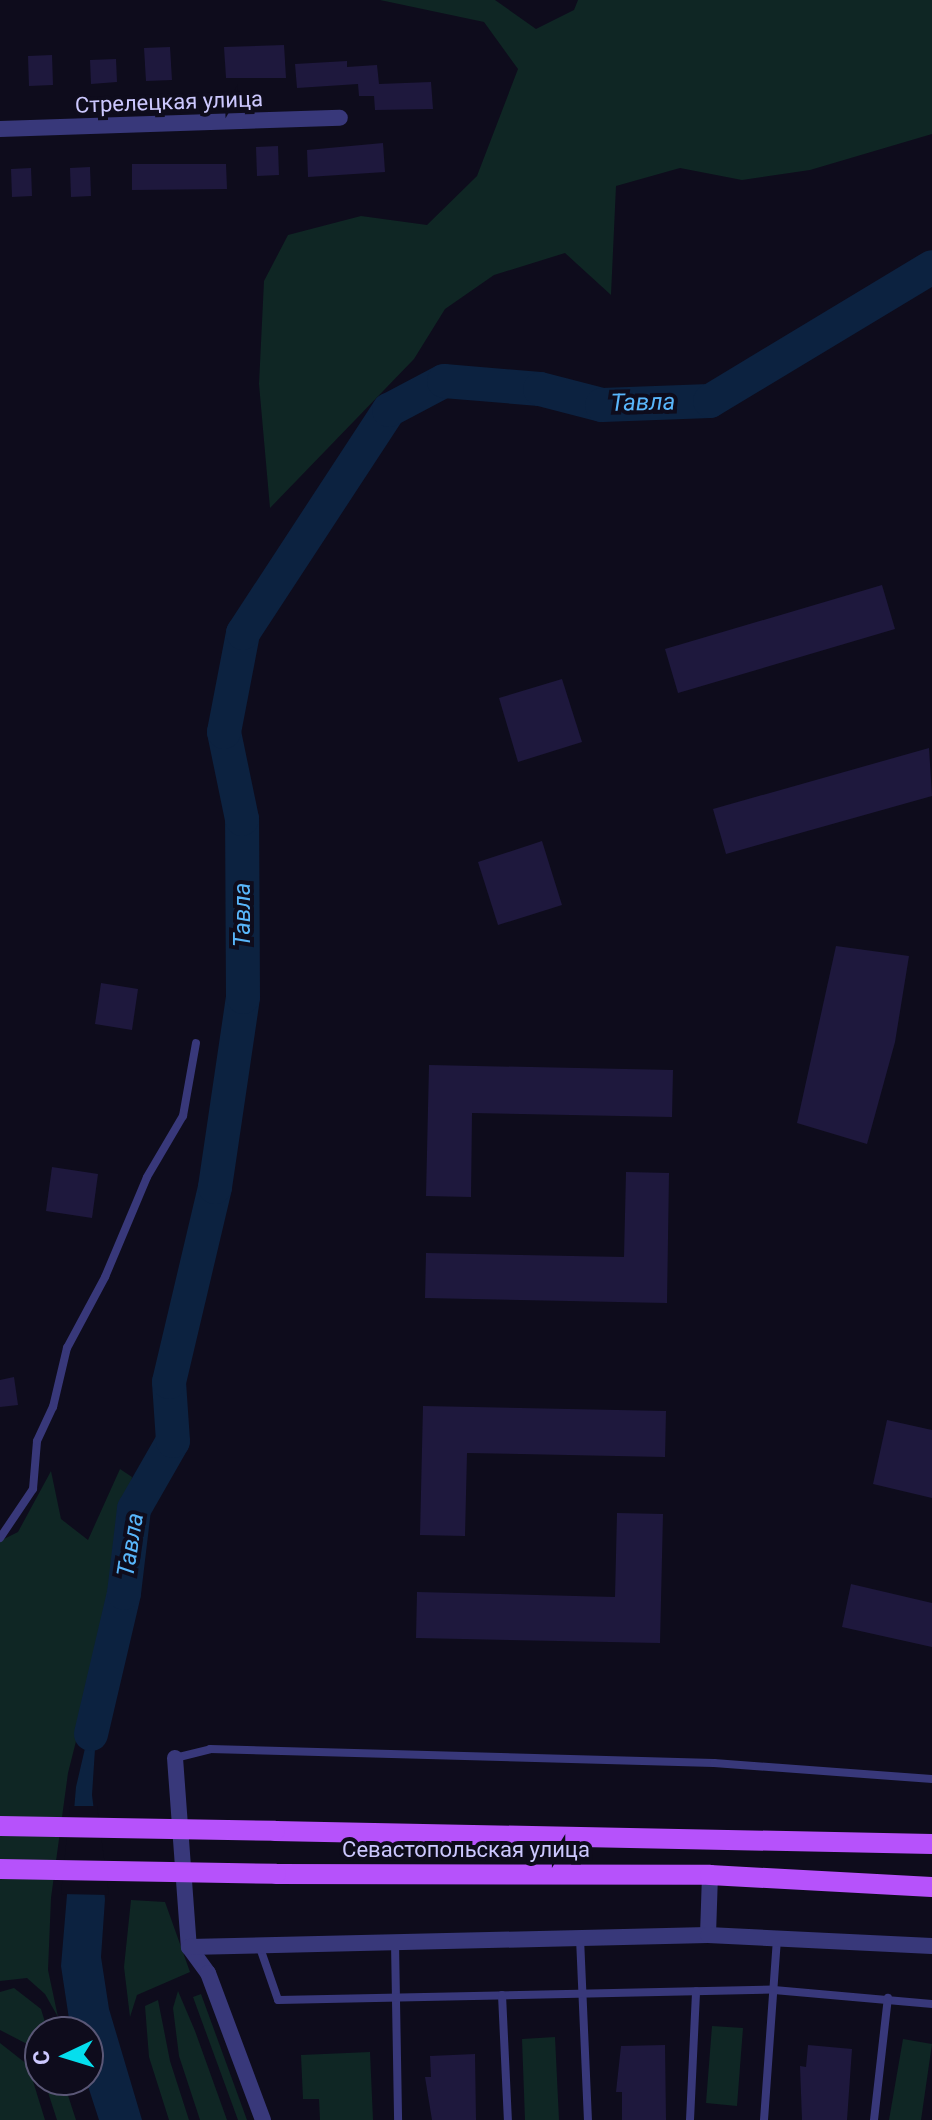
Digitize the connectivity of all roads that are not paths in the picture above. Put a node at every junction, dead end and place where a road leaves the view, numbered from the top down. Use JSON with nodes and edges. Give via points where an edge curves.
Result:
{"nodes":[{"id":1,"x":340,"y":118,"type":"dead end"},
{"id":2,"x":0,"y":129,"type":"edge"},
{"id":3,"x":196,"y":1043,"type":"dead end"},
{"id":4,"x":0,"y":1538,"type":"edge"},
{"id":5,"x":175,"y":1758,"type":"joint"},
{"id":6,"x":932,"y":1779,"type":"edge"},
{"id":7,"x":0,"y":1826,"type":"edge"},
{"id":8,"x":932,"y":1844,"type":"edge"},
{"id":9,"x":0,"y":1869,"type":"edge"},
{"id":10,"x":710,"y":1875,"type":"junction"},
{"id":11,"x":932,"y":1887,"type":"edge"},
{"id":12,"x":708,"y":1935,"type":"junction"},
{"id":13,"x":580,"y":1937,"type":"junction"},
{"id":14,"x":777,"y":1939,"type":"junction"},
{"id":15,"x":395,"y":1943,"type":"junction"},
{"id":16,"x":259,"y":1945,"type":"junction"},
{"id":17,"x":932,"y":1946,"type":"edge"},
{"id":18,"x":189,"y":1947,"type":"junction"},
{"id":19,"x":774,"y":1990,"type":"junction"},
{"id":20,"x":696,"y":1991,"type":"junction"},
{"id":21,"x":582,"y":1992,"type":"junction"},
{"id":22,"x":502,"y":1995,"type":"junction"},
{"id":23,"x":395,"y":1997,"type":"junction"},
{"id":24,"x":888,"y":1998,"type":"junction"},
{"id":25,"x":932,"y":2004,"type":"edge"},
{"id":26,"x":263,"y":2120,"type":"edge"},
{"id":27,"x":398,"y":2120,"type":"edge"},
{"id":28,"x":508,"y":2120,"type":"edge"},
{"id":29,"x":588,"y":2120,"type":"edge"},
{"id":30,"x":690,"y":2120,"type":"edge"},
{"id":31,"x":764,"y":2120,"type":"edge"},
{"id":32,"x":874,"y":2120,"type":"edge"}],
"edges":[{"from":1,"to":2,"type":"street","name":"Стрелецкая улица"},
{"from":3,"to":4,"type":"lane","via":[[183,1116],[147,1177],[105,1277],[67,1348],[53,1407],[37,1441],[33,1489]]},
{"from":5,"to":6,"type":"lane","via":[[210,1749],[667,1761]]},
{"from":5,"to":18,"type":"street"},
{"from":7,"to":8,"type":"main road","name":"Севастопольская улица","bridge":true},
{"from":9,"to":10,"type":"main road","name":"Севастопольская улица","bridge":true},
{"from":10,"to":11,"type":"main road","name":"Севастопольская улица"},
{"from":10,"to":12,"type":"street"},
{"from":12,"to":13,"type":"street"},
{"from":12,"to":14,"type":"street"},
{"from":13,"to":15,"type":"street"},
{"from":13,"to":21,"type":"lane"},
{"from":14,"to":17,"type":"street"},
{"from":14,"to":19,"type":"lane"},
{"from":15,"to":16,"type":"street"},
{"from":15,"to":23,"type":"lane"},
{"from":16,"to":18,"type":"street"},
{"from":16,"to":23,"type":"lane","via":[[278,2000]]},
{"from":18,"to":26,"type":"street","via":[[208,1973]]},
{"from":19,"to":20,"type":"lane"},
{"from":19,"to":24,"type":"lane"},
{"from":19,"to":31,"type":"lane"},
{"from":20,"to":21,"type":"lane"},
{"from":20,"to":30,"type":"lane"},
{"from":21,"to":22,"type":"lane"},
{"from":21,"to":29,"type":"lane"},
{"from":22,"to":23,"type":"lane"},
{"from":22,"to":28,"type":"lane"},
{"from":23,"to":27,"type":"lane"},
{"from":24,"to":25,"type":"lane"},
{"from":24,"to":32,"type":"lane"}]}
